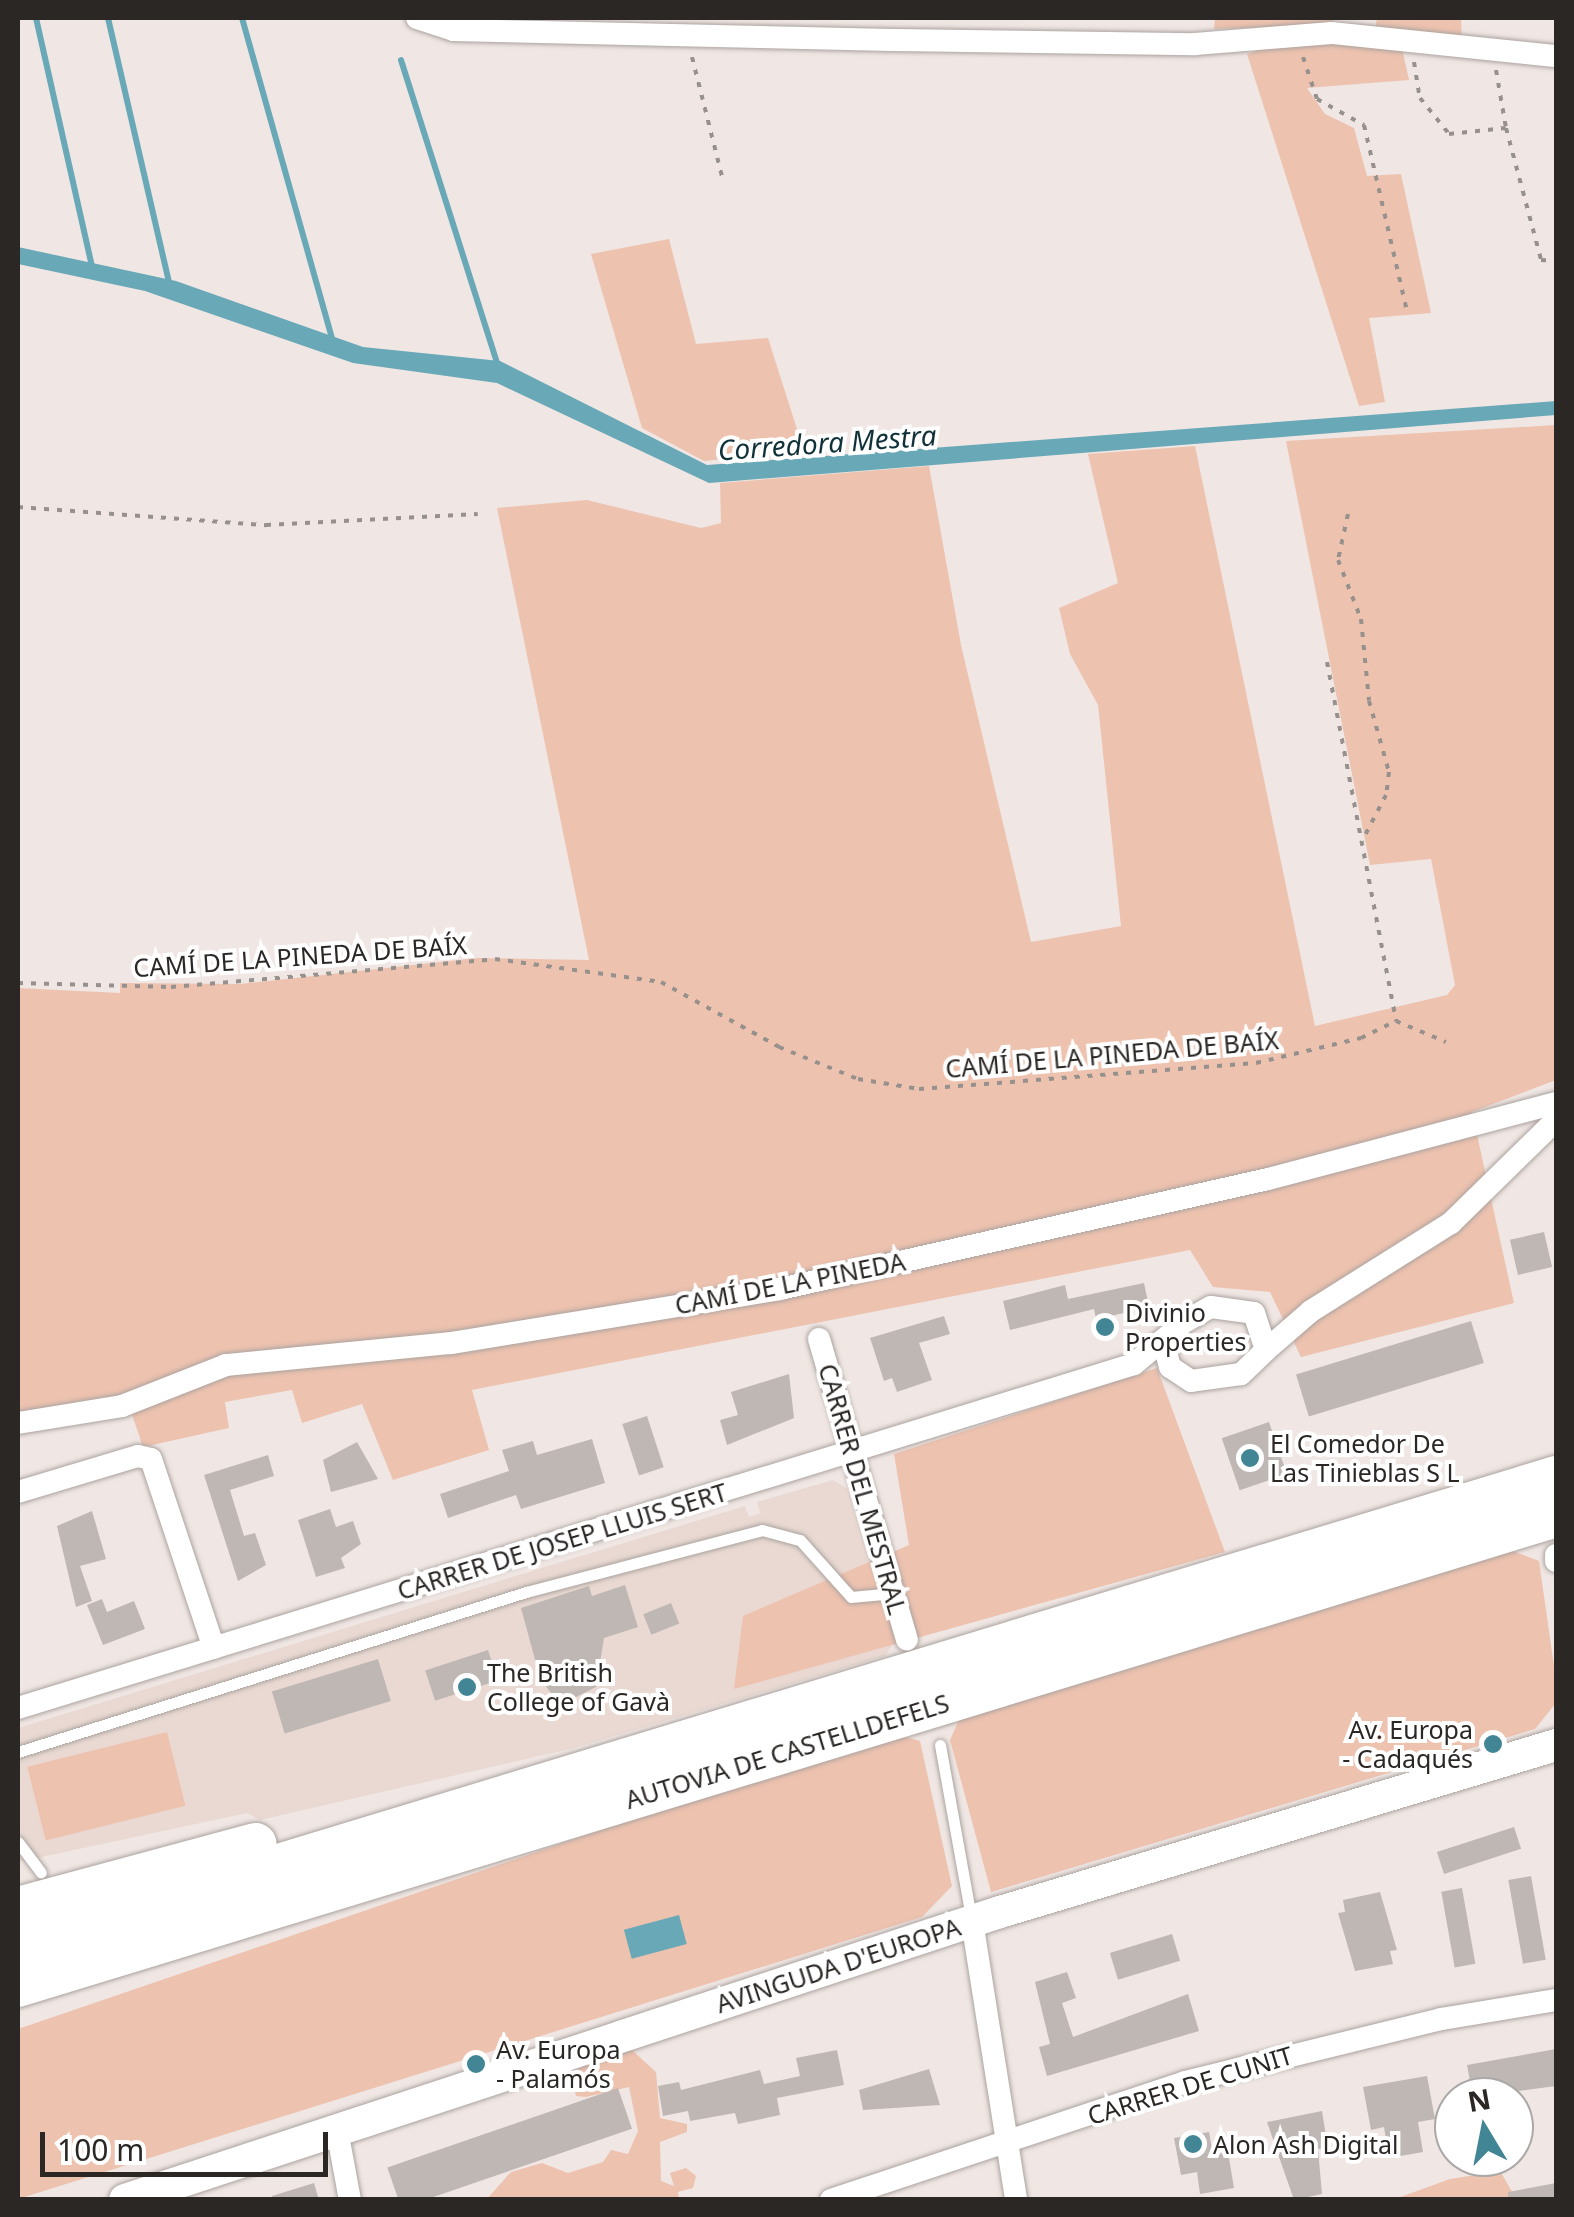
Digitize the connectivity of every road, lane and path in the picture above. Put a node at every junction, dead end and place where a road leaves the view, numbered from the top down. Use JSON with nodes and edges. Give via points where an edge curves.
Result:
{"nodes":[{"id":1,"x":417,"y":18,"type":"edge"},
{"id":2,"x":686,"y":33,"type":"junction"},
{"id":3,"x":1294,"y":34,"type":"junction"},
{"id":4,"x":1411,"y":42,"type":"junction"},
{"id":5,"x":1492,"y":51,"type":"junction"},
{"id":6,"x":1556,"y":56,"type":"edge"},
{"id":7,"x":1506,"y":128,"type":"junction"},
{"id":8,"x":722,"y":176,"type":"dead end"},
{"id":9,"x":1556,"y":261,"type":"edge"},
{"id":10,"x":1406,"y":311,"type":"dead end"},
{"id":11,"x":18,"y":507,"type":"edge"},
{"id":12,"x":478,"y":514,"type":"dead end"},
{"id":13,"x":1348,"y":514,"type":"dead end"},
{"id":14,"x":1327,"y":662,"type":"dead end"},
{"id":15,"x":1362,"y":841,"type":"junction"},
{"id":16,"x":18,"y":983,"type":"edge"},
{"id":17,"x":1396,"y":1020,"type":"junction"},
{"id":18,"x":1446,"y":1042,"type":"dead end"},
{"id":19,"x":1556,"y":1102,"type":"edge"},
{"id":20,"x":1556,"y":1120,"type":"edge"},
{"id":21,"x":1312,"y":1311,"type":"junction"},
{"id":22,"x":1254,"y":1313,"type":"junction"},
{"id":23,"x":1169,"y":1335,"type":"junction"},
{"id":24,"x":819,"y":1339,"type":"dead end"},
{"id":25,"x":1266,"y":1350,"type":"junction"},
{"id":26,"x":1107,"y":1373,"type":"junction"},
{"id":27,"x":1178,"y":1374,"type":"junction"},
{"id":28,"x":18,"y":1423,"type":"edge"},
{"id":29,"x":854,"y":1452,"type":"junction"},
{"id":30,"x":1556,"y":1477,"type":"edge"},
{"id":31,"x":18,"y":1492,"type":"edge"},
{"id":32,"x":1556,"y":1516,"type":"edge"},
{"id":33,"x":894,"y":1593,"type":"junction"},
{"id":34,"x":908,"y":1638,"type":"dead end"},
{"id":35,"x":214,"y":1648,"type":"junction"},
{"id":36,"x":18,"y":1708,"type":"edge"},
{"id":37,"x":940,"y":1745,"type":"dead end"},
{"id":38,"x":1556,"y":1745,"type":"edge"},
{"id":39,"x":18,"y":1752,"type":"edge"},
{"id":40,"x":632,"y":1757,"type":"junction"},
{"id":41,"x":29,"y":1857,"type":"edge"},
{"id":42,"x":201,"y":1857,"type":"junction"},
{"id":43,"x":18,"y":1908,"type":"edge"},
{"id":44,"x":258,"y":1914,"type":"junction"},
{"id":45,"x":972,"y":1922,"type":"junction"},
{"id":46,"x":18,"y":1944,"type":"edge"},
{"id":47,"x":18,"y":1986,"type":"edge"},
{"id":48,"x":1556,"y":2000,"type":"edge"},
{"id":49,"x":18,"y":2004,"type":"edge"},
{"id":50,"x":337,"y":2130,"type":"junction"},
{"id":51,"x":1006,"y":2144,"type":"junction"},
{"id":52,"x":125,"y":2200,"type":"edge"},
{"id":53,"x":350,"y":2200,"type":"edge"},
{"id":54,"x":831,"y":2200,"type":"edge"},
{"id":55,"x":1016,"y":2200,"type":"edge"}],
"edges":[{"from":1,"to":2,"type":"street","via":[[453,30]]},
{"from":2,"to":3,"type":"street","via":[[1195,44]]},
{"from":2,"to":8,"type":"path"},
{"from":3,"to":4,"type":"street"},
{"from":3,"to":10,"type":"path","via":[[1317,99],[1364,124]]},
{"from":4,"to":5,"type":"street"},
{"from":4,"to":7,"type":"path","via":[[1431,119],[1449,134]]},
{"from":5,"to":6,"type":"street"},
{"from":5,"to":7,"type":"path"},
{"from":7,"to":9,"type":"path","via":[[1541,260]]},
{"from":11,"to":12,"type":"path","via":[[266,525]]},
{"from":13,"to":15,"type":"path","via":[[1338,560],[1361,619],[1369,702],[1389,772],[1386,795]]},
{"from":14,"to":15,"type":"path"},
{"from":15,"to":17,"type":"path"},
{"from":16,"to":17,"type":"path","name":"CAMÍ DE LA PINEDA DE BAÍX","via":[[171,986],[495,958],[661,982],[779,1047],[858,1079],[920,1088],[1256,1063],[1361,1038]]},
{"from":17,"to":18,"type":"path"},
{"from":19,"to":28,"type":"street","name":"CAMÍ DE LA PINEDA","via":[[1268,1179],[780,1289],[451,1344],[226,1365],[122,1406]]},
{"from":20,"to":21,"type":"street","name":"CARRER DE JOSEP LLUIS SERT","via":[[1451,1223]]},
{"from":21,"to":22,"type":"street","name":"CARRER DE JOSEP LLUIS SERT"},
{"from":21,"to":25,"type":"street","name":"CARRER DE JOSEP LLUIS SERT"},
{"from":22,"to":23,"type":"street","name":"CARRER DE JOSEP LLUIS SERT","via":[[1211,1307]]},
{"from":22,"to":25,"type":"street"},
{"from":23,"to":26,"type":"street","name":"CARRER DE JOSEP LLUIS SERT","via":[[1142,1360]]},
{"from":23,"to":27,"type":"street","via":[[1166,1359]]},
{"from":24,"to":29,"type":"street","name":"CARRER DEL MESTRAL"},
{"from":25,"to":27,"type":"street","name":"CARRER DE JOSEP LLUIS SERT","via":[[1224,1380]]},
{"from":26,"to":27,"type":"street","name":"CARRER DE JOSEP LLUIS SERT"},
{"from":26,"to":29,"type":"street","name":"CARRER DE JOSEP LLUIS SERT"},
{"from":29,"to":33,"type":"street","name":"CARRER DEL MESTRAL"},
{"from":29,"to":35,"type":"street","name":"CARRER DE JOSEP LLUIS SERT"},
{"from":30,"to":40,"type":"highway","name":"AUTOVIA DE CASTELLDEFELS"},
{"from":31,"to":35,"type":"street","via":[[138,1456],[151,1459]]},
{"from":32,"to":44,"type":"highway","name":"AUTOVIA DE CASTELLDEFELS"},
{"from":33,"to":34,"type":"street","name":"CARRER DEL MESTRAL"},
{"from":33,"to":39,"type":"lane","via":[[851,1597],[800,1540],[784,1531],[748,1533],[526,1592]]},
{"from":35,"to":36,"type":"street","name":"CARRER DE JOSEP LLUIS SERT"},
{"from":37,"to":45,"type":"lane"},
{"from":38,"to":45,"type":"street","name":"AVINGUDA D'EUROPA"},
{"from":40,"to":42,"type":"highway"},
{"from":40,"to":46,"type":"highway","name":"AUTOVIA DE CASTELLDEFELS"},
{"from":41,"to":42,"type":"highway","via":[[67,1877]]},
{"from":42,"to":43,"type":"highway"},
{"from":44,"to":47,"type":"highway","name":"AUTOVIA DE CASTELLDEFELS"},
{"from":44,"to":49,"type":"highway"},
{"from":45,"to":50,"type":"street","name":"AVINGUDA D'EUROPA"},
{"from":45,"to":51,"type":"street"},
{"from":48,"to":51,"type":"street","name":"CARRER DE CUNIT","via":[[1441,2018],[1184,2082]]},
{"from":50,"to":52,"type":"street","name":"AVINGUDA D'EUROPA"},
{"from":50,"to":53,"type":"street"},
{"from":51,"to":54,"type":"street","name":"CARRER DE CUNIT"},
{"from":51,"to":55,"type":"street"}]}
